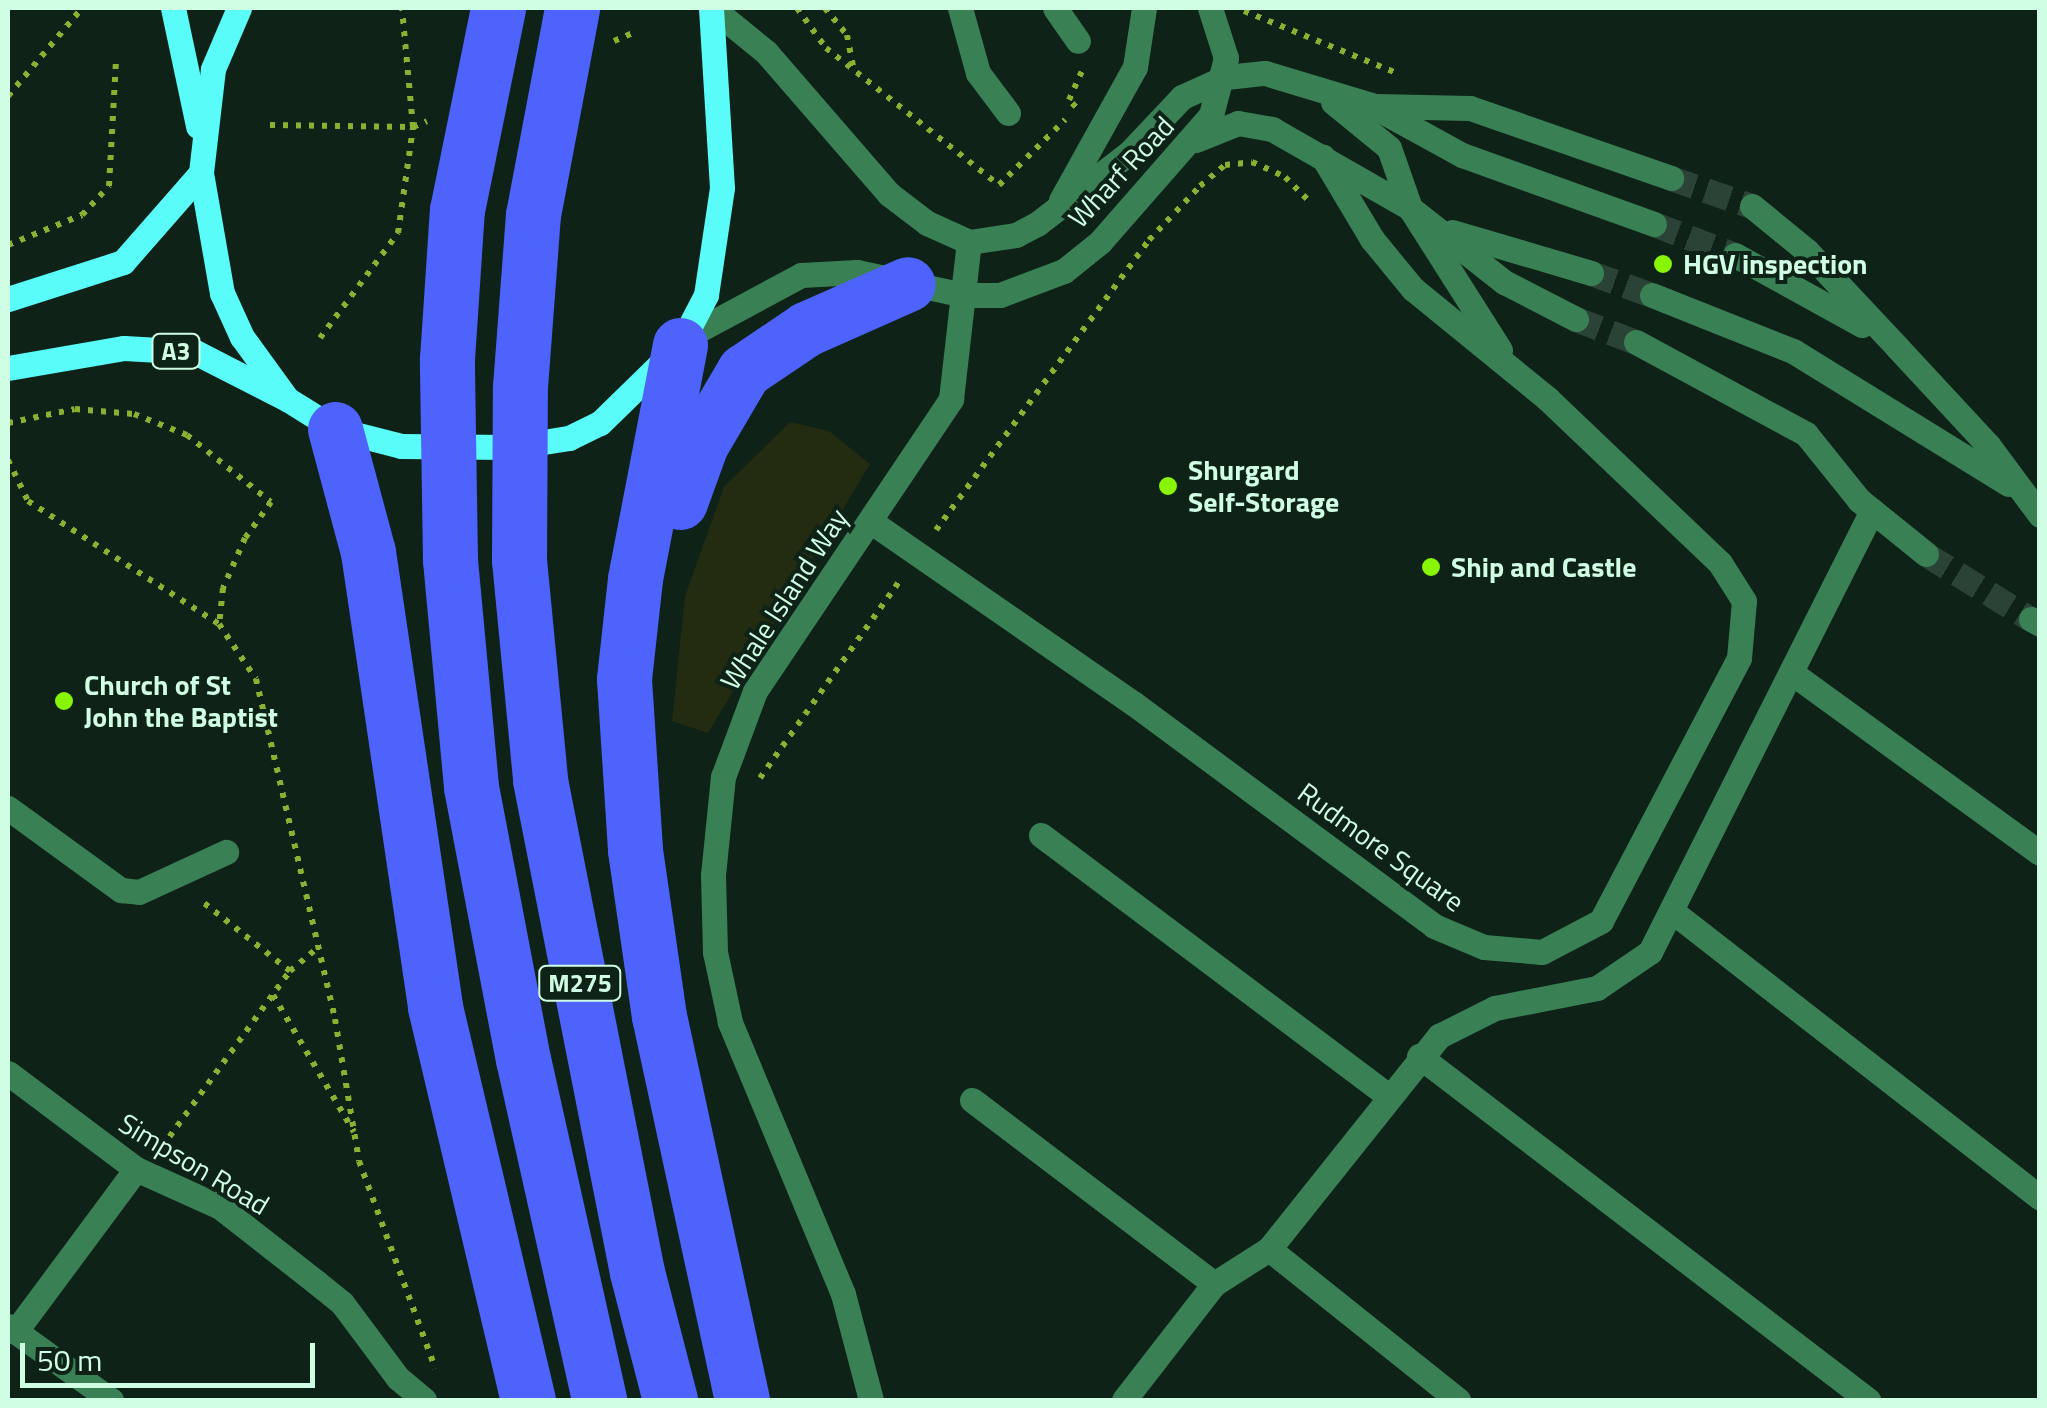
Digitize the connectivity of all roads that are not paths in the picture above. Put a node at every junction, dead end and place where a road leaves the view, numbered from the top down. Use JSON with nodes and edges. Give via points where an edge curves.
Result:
{"nodes":[{"id":1,"x":173,"y":8,"type":"edge"},
{"id":2,"x":239,"y":8,"type":"edge"},
{"id":3,"x":498,"y":8,"type":"edge"},
{"id":4,"x":572,"y":8,"type":"edge"},
{"id":5,"x":711,"y":8,"type":"edge"},
{"id":6,"x":960,"y":8,"type":"edge"},
{"id":7,"x":1055,"y":8,"type":"edge"},
{"id":8,"x":1144,"y":8,"type":"edge"},
{"id":9,"x":1210,"y":8,"type":"edge"},
{"id":10,"x":1078,"y":41,"type":"dead end"},
{"id":11,"x":1226,"y":78,"type":"junction"},
{"id":12,"x":1300,"y":79,"type":"junction"},
{"id":13,"x":1370,"y":106,"type":"junction"},
{"id":14,"x":1008,"y":113,"type":"dead end"},
{"id":15,"x":201,"y":141,"type":"junction"},
{"id":16,"x":1190,"y":143,"type":"junction"},
{"id":17,"x":1323,"y":157,"type":"junction"},
{"id":18,"x":201,"y":173,"type":"junction"},
{"id":19,"x":1670,"y":178,"type":"tunnel mouth"},
{"id":20,"x":1058,"y":204,"type":"junction"},
{"id":21,"x":1752,"y":206,"type":"tunnel mouth"},
{"id":22,"x":1410,"y":208,"type":"junction"},
{"id":23,"x":1654,"y":224,"type":"tunnel mouth"},
{"id":24,"x":1442,"y":230,"type":"junction"},
{"id":25,"x":969,"y":242,"type":"junction"},
{"id":26,"x":1735,"y":255,"type":"tunnel mouth"},
{"id":27,"x":1591,"y":273,"type":"tunnel mouth"},
{"id":28,"x":908,"y":284,"type":"junction"},
{"id":29,"x":964,"y":295,"type":"junction"},
{"id":30,"x":1652,"y":295,"type":"tunnel mouth"},
{"id":31,"x":8,"y":299,"type":"edge"},
{"id":32,"x":1576,"y":319,"type":"tunnel mouth"},
{"id":33,"x":682,"y":341,"type":"junction"},
{"id":34,"x":1636,"y":342,"type":"tunnel mouth"},
{"id":35,"x":1897,"y":347,"type":"junction"},
{"id":36,"x":1506,"y":360,"type":"junction"},
{"id":37,"x":8,"y":368,"type":"edge"},
{"id":38,"x":287,"y":399,"type":"junction"},
{"id":39,"x":334,"y":429,"type":"junction"},
{"id":40,"x":2013,"y":487,"type":"junction"},
{"id":41,"x":1872,"y":511,"type":"junction"},
{"id":42,"x":2040,"y":515,"type":"edge"},
{"id":43,"x":870,"y":521,"type":"junction"},
{"id":44,"x":1926,"y":554,"type":"tunnel mouth"},
{"id":45,"x":1792,"y":672,"type":"junction"},
{"id":46,"x":629,"y":755,"type":"junction"},
{"id":47,"x":8,"y":808,"type":"edge"},
{"id":48,"x":1041,"y":834,"type":"dead end"},
{"id":49,"x":226,"y":852,"type":"dead end"},
{"id":50,"x":2040,"y":853,"type":"edge"},
{"id":51,"x":1673,"y":912,"type":"junction"},
{"id":52,"x":1420,"y":1056,"type":"junction"},
{"id":53,"x":8,"y":1073,"type":"edge"},
{"id":54,"x":1389,"y":1096,"type":"junction"},
{"id":55,"x":972,"y":1100,"type":"dead end"},
{"id":56,"x":140,"y":1171,"type":"junction"},
{"id":57,"x":2040,"y":1198,"type":"edge"},
{"id":58,"x":1270,"y":1250,"type":"junction"},
{"id":59,"x":1214,"y":1284,"type":"junction"},
{"id":60,"x":12,"y":1329,"type":"edge"},
{"id":61,"x":431,"y":1390,"type":"edge"},
{"id":62,"x":110,"y":1400,"type":"edge"},
{"id":63,"x":528,"y":1400,"type":"edge"},
{"id":64,"x":599,"y":1400,"type":"edge"},
{"id":65,"x":670,"y":1400,"type":"edge"},
{"id":66,"x":742,"y":1400,"type":"edge"},
{"id":67,"x":870,"y":1400,"type":"edge"},
{"id":68,"x":1124,"y":1400,"type":"edge"},
{"id":69,"x":1458,"y":1400,"type":"edge"},
{"id":70,"x":1868,"y":1400,"type":"edge"}],
"edges":[{"from":1,"to":15,"type":"main road"},
{"from":2,"to":15,"type":"main road","via":[[222,36]]},
{"from":3,"to":64,"type":"highway","number":"M275","bridge":true,"via":[[457,210],[447,358],[450,560],[471,787]]},
{"from":4,"to":65,"type":"highway","number":"M275","bridge":true,"via":[[533,215],[520,387],[519,560],[540,780],[637,1272]]},
{"from":5,"to":25,"type":"street","via":[[766,52],[889,194],[948,236]]},
{"from":5,"to":33,"type":"main road","via":[[719,236],[706,295]]},
{"from":6,"to":14,"type":"street","via":[[978,74]]},
{"from":7,"to":10,"type":"street"},
{"from":8,"to":20,"type":"street","name":"Wharf Road","via":[[1135,67]]},
{"from":9,"to":11,"type":"street"},
{"from":11,"to":12,"type":"street","via":[[1265,72]]},
{"from":11,"to":16,"type":"street","name":"Wharf Road"},
{"from":11,"to":20,"type":"street","via":[[1182,97],[1129,153]]},
{"from":12,"to":13,"type":"street"},
{"from":12,"to":22,"type":"street","via":[[1389,148]]},
{"from":13,"to":19,"type":"street","via":[[1470,108]]},
{"from":13,"to":23,"type":"street","via":[[1462,155]]},
{"from":15,"to":18,"type":"main road"},
{"from":16,"to":17,"type":"street","via":[[1249,123]]},
{"from":16,"to":29,"type":"street","name":"Wharf Road","via":[[1100,242],[1064,270],[1020,291]]},
{"from":17,"to":22,"type":"street"},
{"from":17,"to":36,"type":"street","via":[[1372,239],[1412,289]]},
{"from":18,"to":31,"type":"main road","via":[[123,262]]},
{"from":18,"to":38,"type":"main road","via":[[222,293],[242,337]]},
{"from":20,"to":25,"type":"street","via":[[1016,235]]},
{"from":21,"to":35,"type":"street","via":[[1807,251]]},
{"from":22,"to":24,"type":"street"},
{"from":22,"to":36,"type":"street"},
{"from":24,"to":27,"type":"street"},
{"from":24,"to":32,"type":"street","via":[[1504,282]]},
{"from":25,"to":29,"type":"street","name":"Whale Island Way"},
{"from":26,"to":35,"type":"street"},
{"from":28,"to":29,"type":"street","name":"Wharf Road"},
{"from":28,"to":33,"type":"street","name":"Wharf Road","via":[[857,272],[801,275]]},
{"from":28,"to":46,"type":"highway","number":"M275","via":[[772,349],[723,400],[670,537]]},
{"from":29,"to":43,"type":"street","name":"Whale Island Way","via":[[951,399]]},
{"from":30,"to":40,"type":"street","via":[[1792,350]]},
{"from":33,"to":39,"type":"main road","via":[[600,423],[568,438],[512,446],[401,446]]},
{"from":33,"to":46,"type":"highway","number":"M275","via":[[626,629]]},
{"from":34,"to":41,"type":"street","via":[[1806,434]]},
{"from":35,"to":40,"type":"street","via":[[1988,445]]},
{"from":36,"to":43,"type":"street","name":"Rudmore Square","via":[[1720,562],[1736,580],[1747,623],[1739,658],[1615,904],[1585,931],[1542,952],[1484,947],[1434,926],[1133,703]]},
{"from":37,"to":38,"type":"main road","number":"A3","via":[[124,348],[196,352]]},
{"from":38,"to":39,"type":"main road"},
{"from":39,"to":63,"type":"highway","via":[[368,552],[435,1007]]},
{"from":40,"to":42,"type":"street"},
{"from":41,"to":44,"type":"street"},
{"from":41,"to":45,"type":"street"},
{"from":43,"to":67,"type":"street","name":"Whale Island Way","via":[[754,690],[723,778],[713,875],[714,952],[730,1022],[843,1294]]},
{"from":45,"to":50,"type":"street"},
{"from":45,"to":51,"type":"street"},
{"from":46,"to":66,"type":"highway","number":"M275","via":[[660,1016]]},
{"from":47,"to":49,"type":"street","via":[[120,890],[138,892]]},
{"from":48,"to":54,"type":"street"},
{"from":51,"to":52,"type":"street","via":[[1650,952],[1619,977],[1476,1015]]},
{"from":51,"to":57,"type":"street"},
{"from":52,"to":54,"type":"street"},
{"from":52,"to":70,"type":"street"},
{"from":53,"to":56,"type":"street","name":"Simpson Road"},
{"from":54,"to":58,"type":"street"},
{"from":55,"to":59,"type":"street"},
{"from":56,"to":60,"type":"street"},
{"from":56,"to":61,"type":"street","name":"Simpson Road","via":[[220,1207],[342,1303],[398,1378]]},
{"from":58,"to":59,"type":"street"},
{"from":58,"to":69,"type":"street"},
{"from":59,"to":68,"type":"street"},
{"from":60,"to":62,"type":"street"}]}
